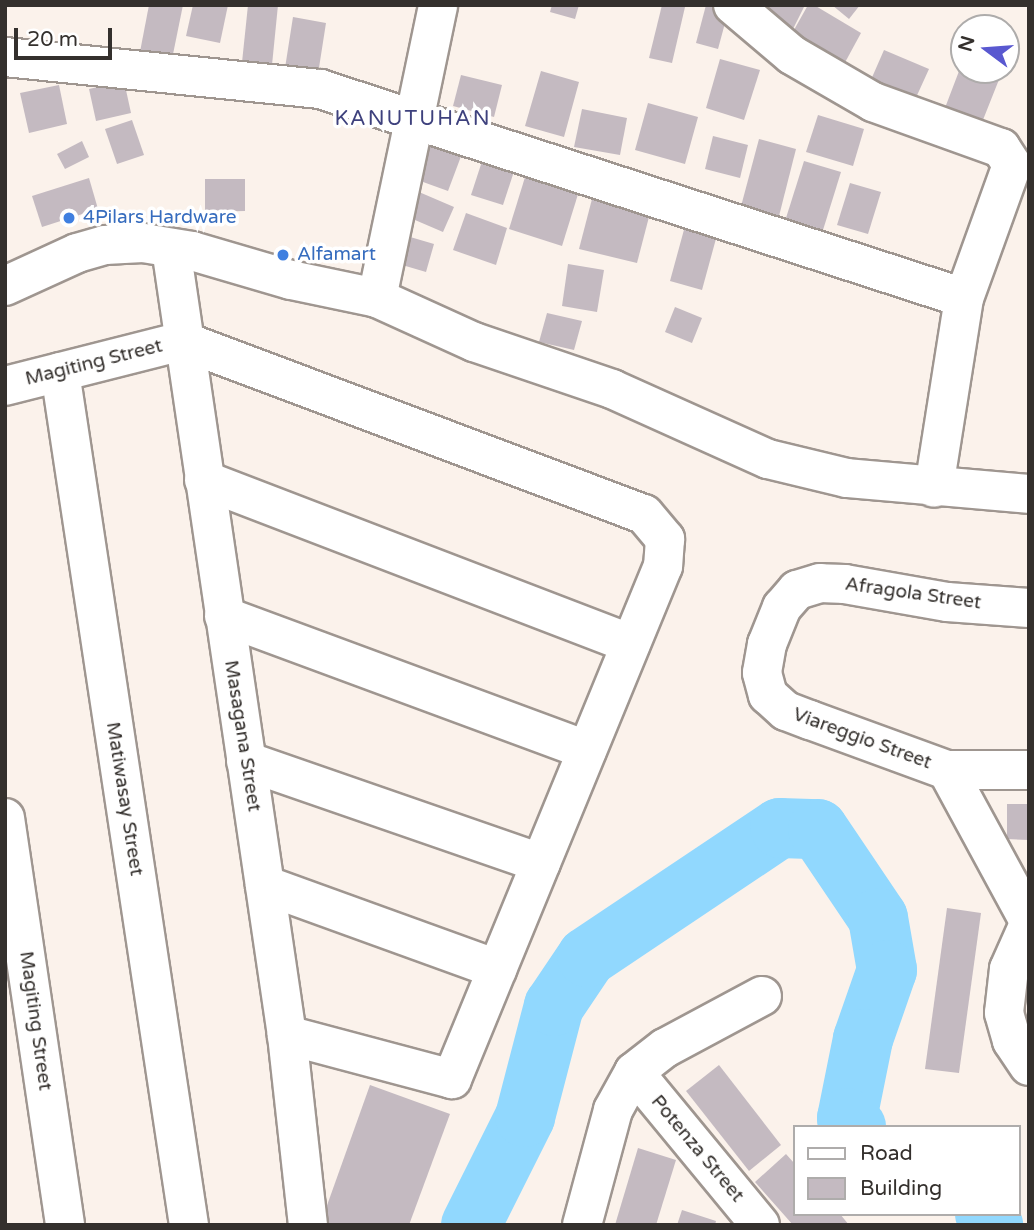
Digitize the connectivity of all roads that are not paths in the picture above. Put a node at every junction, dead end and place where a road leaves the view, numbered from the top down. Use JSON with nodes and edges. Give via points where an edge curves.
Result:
{"nodes":[{"id":1,"x":438,"y":5,"type":"edge"},
{"id":2,"x":733,"y":5,"type":"edge"},
{"id":3,"x":5,"y":57,"type":"edge"},
{"id":4,"x":415,"y":120,"type":"junction"},
{"id":5,"x":171,"y":248,"type":"junction"},
{"id":6,"x":5,"y":286,"type":"edge"},
{"id":7,"x":377,"y":298,"type":"junction"},
{"id":8,"x":964,"y":298,"type":"junction"},
{"id":9,"x":183,"y":341,"type":"junction"},
{"id":10,"x":60,"y":372,"type":"junction"},
{"id":11,"x":5,"y":386,"type":"edge"},
{"id":12,"x":204,"y":480,"type":"junction"},
{"id":13,"x":933,"y":488,"type":"junction"},
{"id":14,"x":1029,"y":494,"type":"edge"},
{"id":15,"x":797,"y":590,"type":"joint"},
{"id":16,"x":1029,"y":608,"type":"edge"},
{"id":17,"x":224,"y":616,"type":"junction"},
{"id":18,"x":631,"y":644,"type":"junction"},
{"id":19,"x":587,"y":750,"type":"junction"},
{"id":20,"x":246,"y":761,"type":"junction"},
{"id":21,"x":947,"y":770,"type":"junction"},
{"id":22,"x":1029,"y":770,"type":"edge"},
{"id":23,"x":5,"y":818,"type":"edge"},
{"id":24,"x":541,"y":863,"type":"junction"},
{"id":25,"x":265,"y":886,"type":"junction"},
{"id":26,"x":1029,"y":922,"type":"edge"},
{"id":27,"x":497,"y":968,"type":"junction"},
{"id":28,"x":762,"y":996,"type":"dead end"},
{"id":29,"x":287,"y":1035,"type":"junction"},
{"id":30,"x":1029,"y":1066,"type":"edge"},
{"id":31,"x":634,"y":1072,"type":"junction"},
{"id":32,"x":757,"y":1223,"type":"edge"},
{"id":33,"x":65,"y":1225,"type":"edge"},
{"id":34,"x":189,"y":1225,"type":"edge"},
{"id":35,"x":308,"y":1225,"type":"edge"},
{"id":36,"x":582,"y":1225,"type":"edge"}],
"edges":[{"from":1,"to":4,"type":"street"},
{"from":2,"to":8,"type":"street","via":[[792,55],[873,102],[1001,148],[1012,165],[1008,184]]},
{"from":3,"to":4,"type":"street","via":[[320,89]]},
{"from":4,"to":7,"type":"street"},
{"from":4,"to":8,"type":"street"},
{"from":5,"to":6,"type":"street","via":[[143,243],[104,245]]},
{"from":5,"to":7,"type":"street"},
{"from":5,"to":9,"type":"street","name":"Masagana Street"},
{"from":7,"to":13,"type":"street","via":[[474,342],[612,388],[768,459],[847,478]]},
{"from":8,"to":13,"type":"street"},
{"from":9,"to":10,"type":"street","name":"Magiting Street"},
{"from":9,"to":12,"type":"street","name":"Masagana Street"},
{"from":9,"to":18,"type":"street","via":[[644,514],[665,539],[663,566]]},
{"from":10,"to":11,"type":"street","name":"Magiting Street"},
{"from":10,"to":34,"type":"street","name":"Matiwasay Street"},
{"from":12,"to":17,"type":"street","name":"Masagana Street"},
{"from":12,"to":18,"type":"street"},
{"from":13,"to":14,"type":"street"},
{"from":15,"to":16,"type":"street","name":"Afragola Street","via":[[820,583],[845,584],[947,602]]},
{"from":15,"to":21,"type":"street","name":"Viareggio Street","via":[[782,607],[767,644],[762,673],[768,695],[786,711]]},
{"from":17,"to":19,"type":"street"},
{"from":17,"to":20,"type":"street","name":"Masagana Street"},
{"from":18,"to":19,"type":"street"},
{"from":19,"to":24,"type":"street"},
{"from":20,"to":24,"type":"street"},
{"from":20,"to":25,"type":"street","name":"Masagana Street"},
{"from":21,"to":22,"type":"street"},
{"from":21,"to":26,"type":"street","name":"Viareggio Street"},
{"from":23,"to":33,"type":"street","name":"Magiting Street"},
{"from":24,"to":27,"type":"street"},
{"from":25,"to":27,"type":"street"},
{"from":25,"to":29,"type":"street","name":"Masagana Street"},
{"from":26,"to":30,"type":"street","name":"Viareggio Street","via":[[1009,970],[1004,1013],[1012,1041]]},
{"from":27,"to":29,"type":"street","via":[[452,1079]]},
{"from":28,"to":31,"type":"street","via":[[665,1048]]},
{"from":29,"to":35,"type":"street","name":"Masagana Street"},
{"from":31,"to":32,"type":"street","name":"Potenza Street"},
{"from":31,"to":36,"type":"street","via":[[613,1110]]}]}
